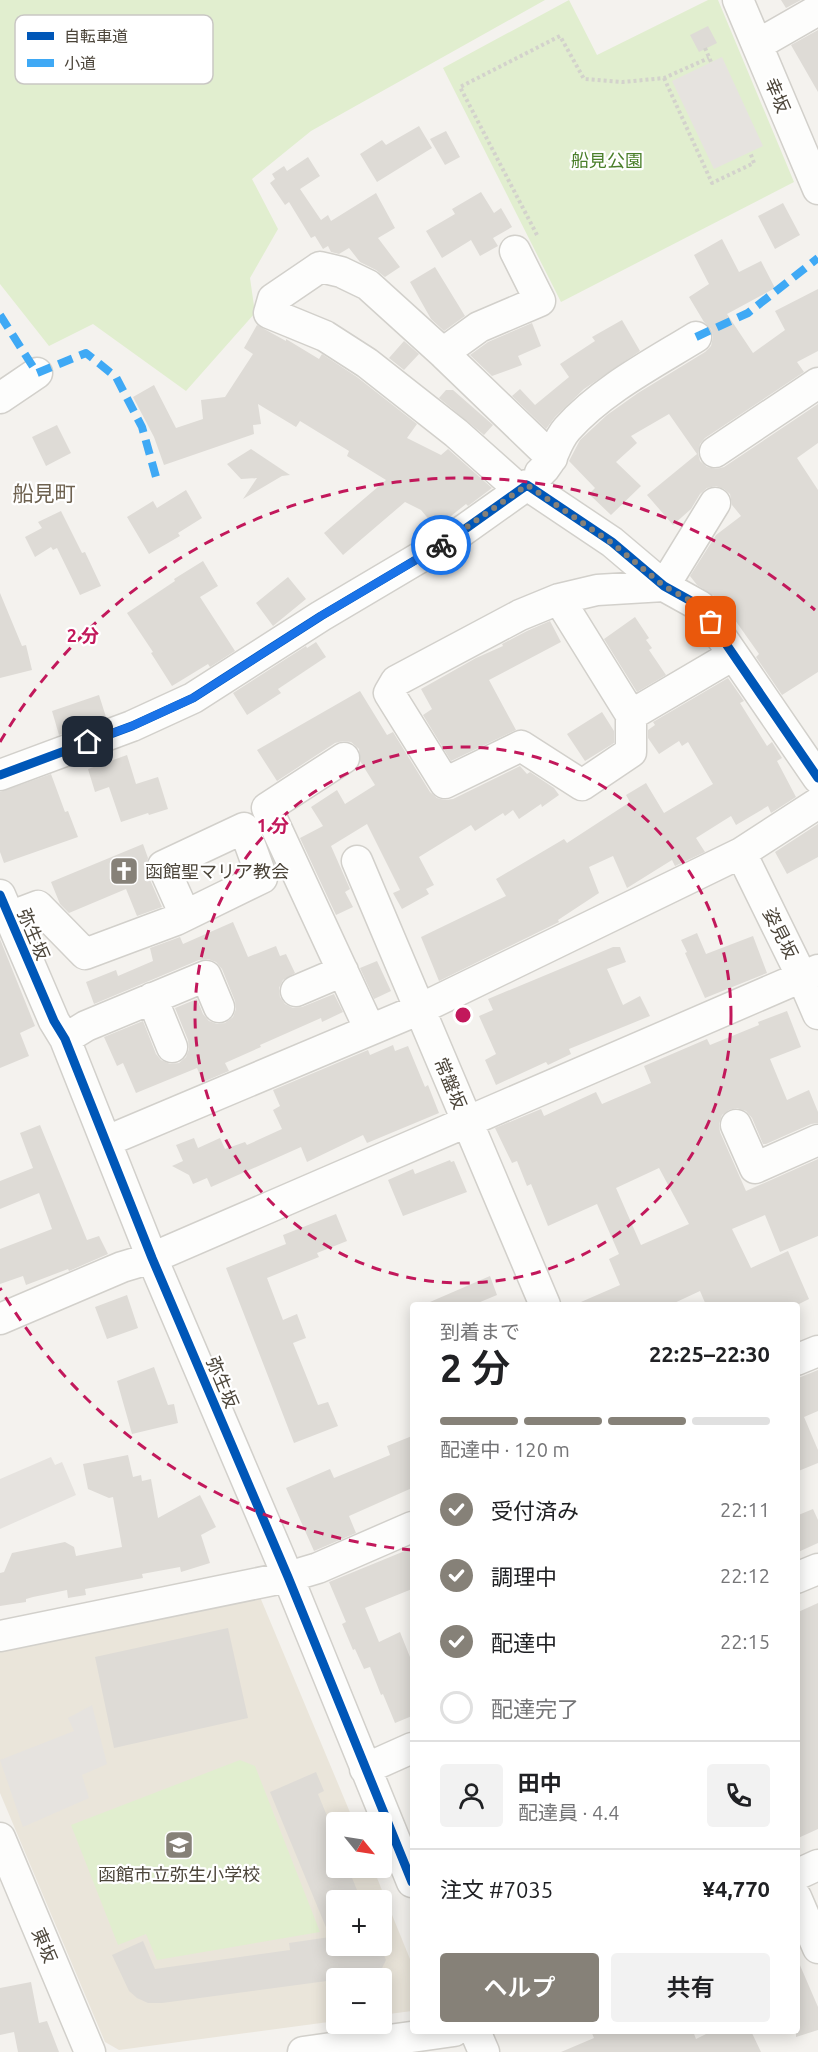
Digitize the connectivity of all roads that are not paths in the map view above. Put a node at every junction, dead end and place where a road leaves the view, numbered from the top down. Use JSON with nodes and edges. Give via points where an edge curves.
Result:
{"nodes":[{"id":1,"x":738,"y":0,"type":"edge"},
{"id":2,"x":818,"y":10,"type":"edge"},
{"id":3,"x":757,"y":45,"type":"junction"},
{"id":4,"x":817,"y":185,"type":"edge"},
{"id":5,"x":515,"y":251,"type":"road end"},
{"id":6,"x":696,"y":337,"type":"dead end"},
{"id":7,"x":443,"y":353,"type":"junction"},
{"id":8,"x":37,"y":373,"type":"dead end"},
{"id":9,"x":818,"y":383,"type":"edge"},
{"id":10,"x":0,"y":398,"type":"edge"},
{"id":11,"x":715,"y":452,"type":"dead end"},
{"id":12,"x":552,"y":458,"type":"junction"},
{"id":13,"x":524,"y":487,"type":"junction"},
{"id":14,"x":716,"y":503,"type":"dead end"},
{"id":15,"x":664,"y":586,"type":"junction"},
{"id":16,"x":559,"y":599,"type":"junction"},
{"id":17,"x":733,"y":655,"type":"junction"},
{"id":18,"x":631,"y":715,"type":"junction"},
{"id":19,"x":344,"y":758,"type":"dead end"},
{"id":20,"x":0,"y":775,"type":"edge"},
{"id":21,"x":818,"y":778,"type":"edge"},
{"id":22,"x":818,"y":803,"type":"edge"},
{"id":23,"x":741,"y":854,"type":"junction"},
{"id":24,"x":357,"y":861,"type":"dead end"},
{"id":25,"x":4,"y":906,"type":"edge"},
{"id":26,"x":185,"y":915,"type":"dead end"},
{"id":27,"x":343,"y":971,"type":"junction"},
{"id":28,"x":810,"y":973,"type":"edge"},
{"id":29,"x":296,"y":991,"type":"dead end"},
{"id":30,"x":152,"y":998,"type":"junction"},
{"id":31,"x":219,"y":1007,"type":"dead end"},
{"id":32,"x":420,"y":1010,"type":"junction"},
{"id":33,"x":818,"y":1014,"type":"edge"},
{"id":34,"x":370,"y":1030,"type":"junction"},
{"id":35,"x":65,"y":1039,"type":"junction"},
{"id":36,"x":172,"y":1047,"type":"dead end"},
{"id":37,"x":468,"y":1121,"type":"junction"},
{"id":38,"x":736,"y":1125,"type":"dead end"},
{"id":39,"x":818,"y":1140,"type":"edge"},
{"id":40,"x":107,"y":1141,"type":"junction"},
{"id":41,"x":152,"y":1258,"type":"junction"},
{"id":42,"x":545,"y":1302,"type":"edge"},
{"id":43,"x":0,"y":1319,"type":"edge"},
{"id":44,"x":818,"y":1351,"type":"edge"},
{"id":45,"x":800,"y":1358,"type":"edge"},
{"id":46,"x":410,"y":1528,"type":"edge"},
{"id":47,"x":818,"y":1569,"type":"edge"},
{"id":48,"x":800,"y":1576,"type":"edge"},
{"id":49,"x":288,"y":1577,"type":"junction"},
{"id":50,"x":0,"y":1636,"type":"edge"},
{"id":51,"x":410,"y":1749,"type":"edge"},
{"id":52,"x":365,"y":1769,"type":"junction"},
{"id":53,"x":0,"y":1838,"type":"edge"},
{"id":54,"x":818,"y":1864,"type":"edge"},
{"id":55,"x":410,"y":1871,"type":"edge"},
{"id":56,"x":800,"y":1873,"type":"edge"},
{"id":57,"x":800,"y":1907,"type":"edge"},
{"id":58,"x":818,"y":1948,"type":"edge"},
{"id":59,"x":432,"y":2034,"type":"edge"},
{"id":60,"x":476,"y":2034,"type":"edge"},
{"id":61,"x":90,"y":2052,"type":"edge"},
{"id":62,"x":303,"y":2052,"type":"edge"},
{"id":63,"x":484,"y":2052,"type":"edge"}],
"edges":[{"from":1,"to":3,"type":"street","name":"幸坂"},
{"from":2,"to":3,"type":"street"},
{"from":3,"to":4,"type":"street","name":"幸坂"},
{"from":5,"to":7,"type":"street","via":[[540,302],[479,327]]},
{"from":6,"to":12,"type":"street","via":[[611,390],[567,429],[554,446]]},
{"from":7,"to":12,"type":"street"},
{"from":7,"to":13,"type":"street","via":[[368,285],[320,267],[273,299],[269,313],[326,336],[367,363]]},
{"from":8,"to":10,"type":"street"},
{"from":9,"to":11,"type":"street"},
{"from":12,"to":13,"type":"street"},
{"from":13,"to":15,"type":"street","via":[[612,543]]},
{"from":13,"to":20,"type":"street","via":[[451,539],[193,698],[132,726]]},
{"from":14,"to":15,"type":"street"},
{"from":15,"to":16,"type":"street","via":[[597,591]]},
{"from":15,"to":17,"type":"street","via":[[700,606]]},
{"from":16,"to":18,"type":"street"},
{"from":16,"to":18,"type":"street","via":[[520,615],[396,681],[389,693],[445,783],[521,746],[582,784],[631,752]]},
{"from":17,"to":18,"type":"street"},
{"from":17,"to":21,"type":"street"},
{"from":19,"to":27,"type":"street","via":[[267,808]]},
{"from":22,"to":23,"type":"street"},
{"from":23,"to":28,"type":"street","name":"姿見坂"},
{"from":23,"to":32,"type":"street"},
{"from":24,"to":32,"type":"street","name":"常盤坂"},
{"from":25,"to":26,"type":"street","via":[[38,906],[86,954]]},
{"from":25,"to":35,"type":"street","name":"弥生坂"},
{"from":27,"to":29,"type":"street"},
{"from":27,"to":34,"type":"street"},
{"from":28,"to":33,"type":"street","name":"姿見坂"},
{"from":28,"to":37,"type":"street"},
{"from":30,"to":31,"type":"street","via":[[206,976]]},
{"from":30,"to":35,"type":"street"},
{"from":30,"to":36,"type":"street"},
{"from":32,"to":34,"type":"street"},
{"from":32,"to":37,"type":"street","name":"常盤坂"},
{"from":34,"to":40,"type":"street"},
{"from":35,"to":40,"type":"street","name":"弥生坂"},
{"from":37,"to":41,"type":"street"},
{"from":37,"to":42,"type":"street","name":"常盤坂"},
{"from":38,"to":39,"type":"street","via":[[755,1168]]},
{"from":40,"to":41,"type":"street","name":"弥生坂"},
{"from":41,"to":43,"type":"street"},
{"from":41,"to":49,"type":"street","name":"弥生坂"},
{"from":44,"to":45,"type":"street"},
{"from":46,"to":49,"type":"street"},
{"from":47,"to":48,"type":"street"},
{"from":49,"to":50,"type":"street"},
{"from":49,"to":52,"type":"street","name":"弥生坂"},
{"from":51,"to":52,"type":"street"},
{"from":52,"to":55,"type":"street","name":"弥生坂"},
{"from":53,"to":61,"type":"street","name":"東坂"},
{"from":54,"to":56,"type":"street"},
{"from":57,"to":58,"type":"street"},
{"from":59,"to":62,"type":"street"},
{"from":60,"to":63,"type":"street"}]}
